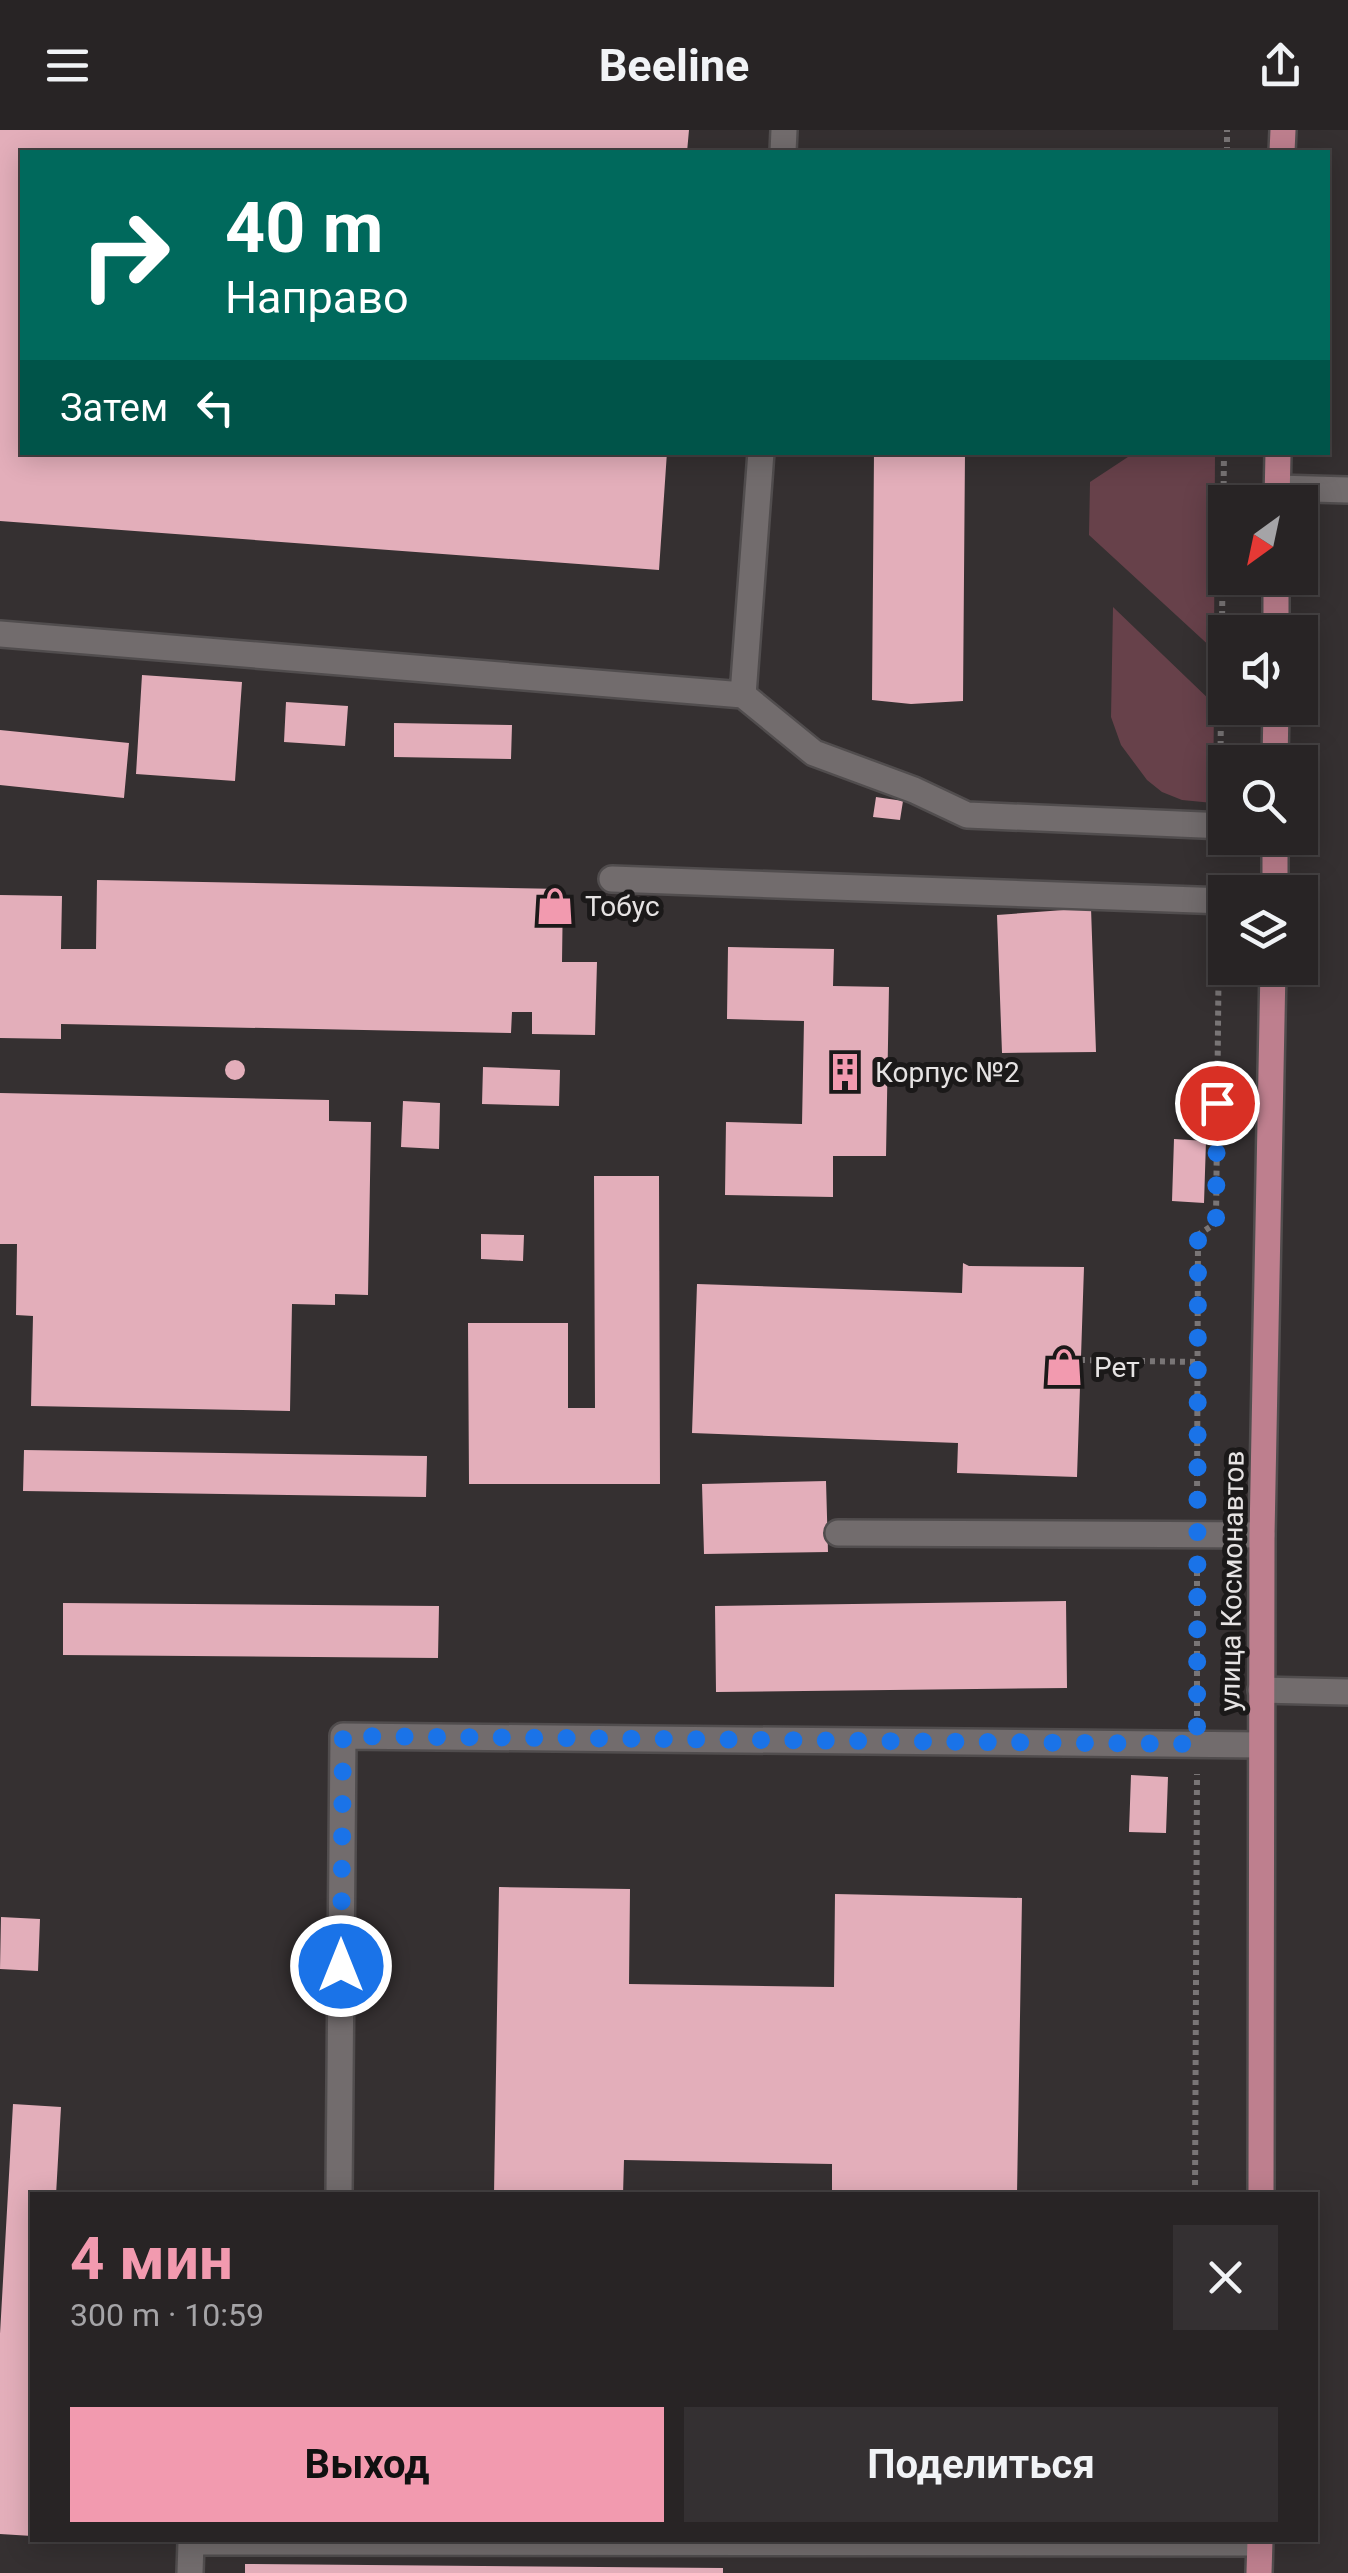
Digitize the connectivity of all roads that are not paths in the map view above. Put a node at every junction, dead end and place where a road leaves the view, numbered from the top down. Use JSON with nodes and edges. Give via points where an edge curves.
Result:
{"nodes":[{"id":1,"x":761,"y":455,"type":"edge"},
{"id":2,"x":1278,"y":455,"type":"edge"},
{"id":3,"x":1277,"y":485,"type":"edge"},
{"id":4,"x":1348,"y":490,"type":"edge"},
{"id":5,"x":1318,"y":492,"type":"edge"},
{"id":6,"x":0,"y":634,"type":"edge"},
{"id":7,"x":743,"y":695,"type":"junction"},
{"id":8,"x":1208,"y":825,"type":"edge"},
{"id":9,"x":612,"y":879,"type":"dead end"},
{"id":10,"x":1208,"y":900,"type":"edge"},
{"id":11,"x":1273,"y":985,"type":"edge"},
{"id":12,"x":838,"y":1533,"type":"dead end"},
{"id":13,"x":1262,"y":1535,"type":"junction"},
{"id":14,"x":1261,"y":1690,"type":"junction"},
{"id":15,"x":1348,"y":1692,"type":"edge"},
{"id":16,"x":1261,"y":1744,"type":"junction"},
{"id":17,"x":339,"y":2192,"type":"edge"},
{"id":18,"x":1260,"y":2192,"type":"edge"},
{"id":19,"x":191,"y":2542,"type":"edge"},
{"id":20,"x":1260,"y":2542,"type":"edge"},
{"id":21,"x":190,"y":2573,"type":"edge"},
{"id":22,"x":1259,"y":2573,"type":"edge"}],
"edges":[{"from":1,"to":7,"type":"lane"},
{"from":2,"to":3,"type":"main road"},
{"from":4,"to":5,"type":"lane"},
{"from":6,"to":7,"type":"lane"},
{"from":7,"to":8,"type":"lane","via":[[814,752],[967,815]]},
{"from":9,"to":10,"type":"lane"},
{"from":11,"to":13,"type":"main road","name":"улица Космонавтов"},
{"from":12,"to":13,"type":"lane"},
{"from":13,"to":14,"type":"main road","name":"улица Космонавтов"},
{"from":14,"to":15,"type":"lane"},
{"from":14,"to":16,"type":"main road","name":"улица Космонавтов"},
{"from":16,"to":17,"type":"lane","via":[[343,1736]]},
{"from":16,"to":18,"type":"main road","name":"улица Космонавтов"},
{"from":19,"to":21,"type":"lane"},
{"from":20,"to":22,"type":"main road"}]}
